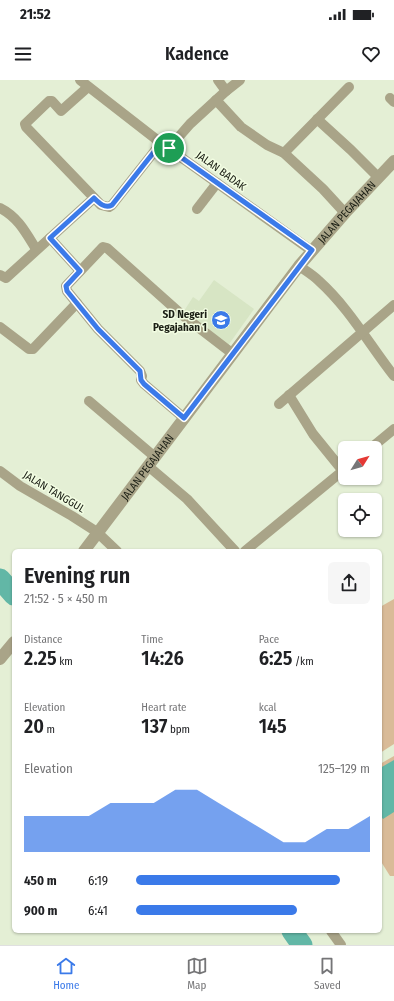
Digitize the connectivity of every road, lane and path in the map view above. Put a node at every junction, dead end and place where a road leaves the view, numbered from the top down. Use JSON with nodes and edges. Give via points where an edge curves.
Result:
{"nodes":[{"id":1,"x":218,"y":80,"type":"edge"},
{"id":2,"x":240,"y":80,"type":"edge"},
{"id":3,"x":85,"y":82,"type":"edge"},
{"id":4,"x":349,"y":87,"type":"dead end"},
{"id":5,"x":226,"y":91,"type":"junction"},
{"id":6,"x":216,"y":100,"type":"junction"},
{"id":7,"x":317,"y":119,"type":"junction"},
{"id":8,"x":165,"y":146,"type":"junction"},
{"id":9,"x":284,"y":153,"type":"junction"},
{"id":10,"x":394,"y":161,"type":"edge"},
{"id":11,"x":378,"y":177,"type":"junction"},
{"id":12,"x":217,"y":183,"type":"junction"},
{"id":13,"x":94,"y":198,"type":"junction"},
{"id":14,"x":0,"y":208,"type":"edge"},
{"id":15,"x":198,"y":209,"type":"dead end"},
{"id":16,"x":346,"y":213,"type":"junction"},
{"id":17,"x":50,"y":238,"type":"junction"},
{"id":18,"x":36,"y":249,"type":"junction"},
{"id":19,"x":312,"y":250,"type":"junction"},
{"id":20,"x":299,"y":266,"type":"junction"},
{"id":21,"x":80,"y":271,"type":"junction"},
{"id":22,"x":0,"y":275,"type":"edge"},
{"id":23,"x":77,"y":304,"type":"junction"},
{"id":24,"x":394,"y":305,"type":"edge"},
{"id":25,"x":0,"y":326,"type":"edge"},
{"id":26,"x":363,"y":332,"type":"junction"},
{"id":27,"x":233,"y":354,"type":"junction"},
{"id":28,"x":394,"y":376,"type":"edge"},
{"id":29,"x":289,"y":395,"type":"junction"},
{"id":30,"x":89,"y":402,"type":"dead end"},
{"id":31,"x":279,"y":404,"type":"dead end"},
{"id":32,"x":184,"y":418,"type":"junction"},
{"id":33,"x":394,"y":429,"type":"edge"},
{"id":34,"x":379,"y":441,"type":"edge"},
{"id":35,"x":152,"y":462,"type":"junction"},
{"id":36,"x":338,"y":463,"type":"edge"},
{"id":37,"x":0,"y":471,"type":"edge"},
{"id":38,"x":338,"y":475,"type":"edge"},
{"id":39,"x":97,"y":532,"type":"junction"},
{"id":40,"x":85,"y":549,"type":"edge"},
{"id":41,"x":115,"y":549,"type":"edge"},
{"id":42,"x":233,"y":549,"type":"edge"},
{"id":43,"x":247,"y":549,"type":"edge"},
{"id":44,"x":332,"y":933,"type":"edge"},
{"id":45,"x":341,"y":945,"type":"edge"}],
"edges":[{"from":1,"to":5,"type":"street"},
{"from":2,"to":5,"type":"street"},
{"from":3,"to":8,"type":"street","name":"JALAN BADAK"},
{"from":3,"to":13,"type":"street","via":[[61,110],[49,101],[25,124]]},
{"from":4,"to":7,"type":"street"},
{"from":5,"to":6,"type":"street"},
{"from":6,"to":8,"type":"street"},
{"from":6,"to":9,"type":"street","via":[[241,127]]},
{"from":7,"to":9,"type":"street"},
{"from":7,"to":11,"type":"street"},
{"from":8,"to":12,"type":"street","name":"JALAN BADAK"},
{"from":8,"to":13,"type":"street","via":[[112,205],[101,205]]},
{"from":9,"to":16,"type":"street"},
{"from":10,"to":11,"type":"street","name":"JALAN PEGAJAHAN"},
{"from":11,"to":16,"type":"street","name":"JALAN PEGAJAHAN"},
{"from":12,"to":15,"type":"street"},
{"from":12,"to":19,"type":"street","name":"JALAN BADAK"},
{"from":13,"to":17,"type":"street"},
{"from":14,"to":18,"type":"street","via":[[18,221]]},
{"from":16,"to":19,"type":"street","name":"JALAN PEGAJAHAN"},
{"from":17,"to":18,"type":"street"},
{"from":17,"to":21,"type":"street"},
{"from":18,"to":22,"type":"street","via":[[6,278]]},
{"from":19,"to":20,"type":"street","name":"JALAN PEGAJAHAN"},
{"from":20,"to":26,"type":"street","via":[[334,297]]},
{"from":20,"to":27,"type":"street","name":"JALAN PEGAJAHAN"},
{"from":21,"to":23,"type":"street","via":[[66,288]]},
{"from":21,"to":27,"type":"street","via":[[103,247],[107,248],[181,314]]},
{"from":23,"to":25,"type":"street","via":[[33,349],[29,349]]},
{"from":23,"to":32,"type":"street","via":[[140,371],[144,384]]},
{"from":24,"to":26,"type":"street"},
{"from":26,"to":28,"type":"street"},
{"from":26,"to":29,"type":"street"},
{"from":27,"to":32,"type":"street","name":"JALAN PEGAJAHAN"},
{"from":29,"to":31,"type":"street"},
{"from":29,"to":36,"type":"street","via":[[313,434]]},
{"from":30,"to":35,"type":"street"},
{"from":32,"to":35,"type":"street","name":"JALAN PEGAJAHAN"},
{"from":33,"to":34,"type":"street"},
{"from":35,"to":39,"type":"street","name":"JALAN PEGAJAHAN"},
{"from":35,"to":42,"type":"street"},
{"from":37,"to":39,"type":"street","name":"JALAN TANGGUL","via":[[20,486]]},
{"from":38,"to":43,"type":"street"},
{"from":39,"to":40,"type":"street","name":"JALAN PEGAJAHAN"},
{"from":39,"to":41,"type":"street","name":"JALAN TANGGUL"},
{"from":44,"to":45,"type":"street"}]}
